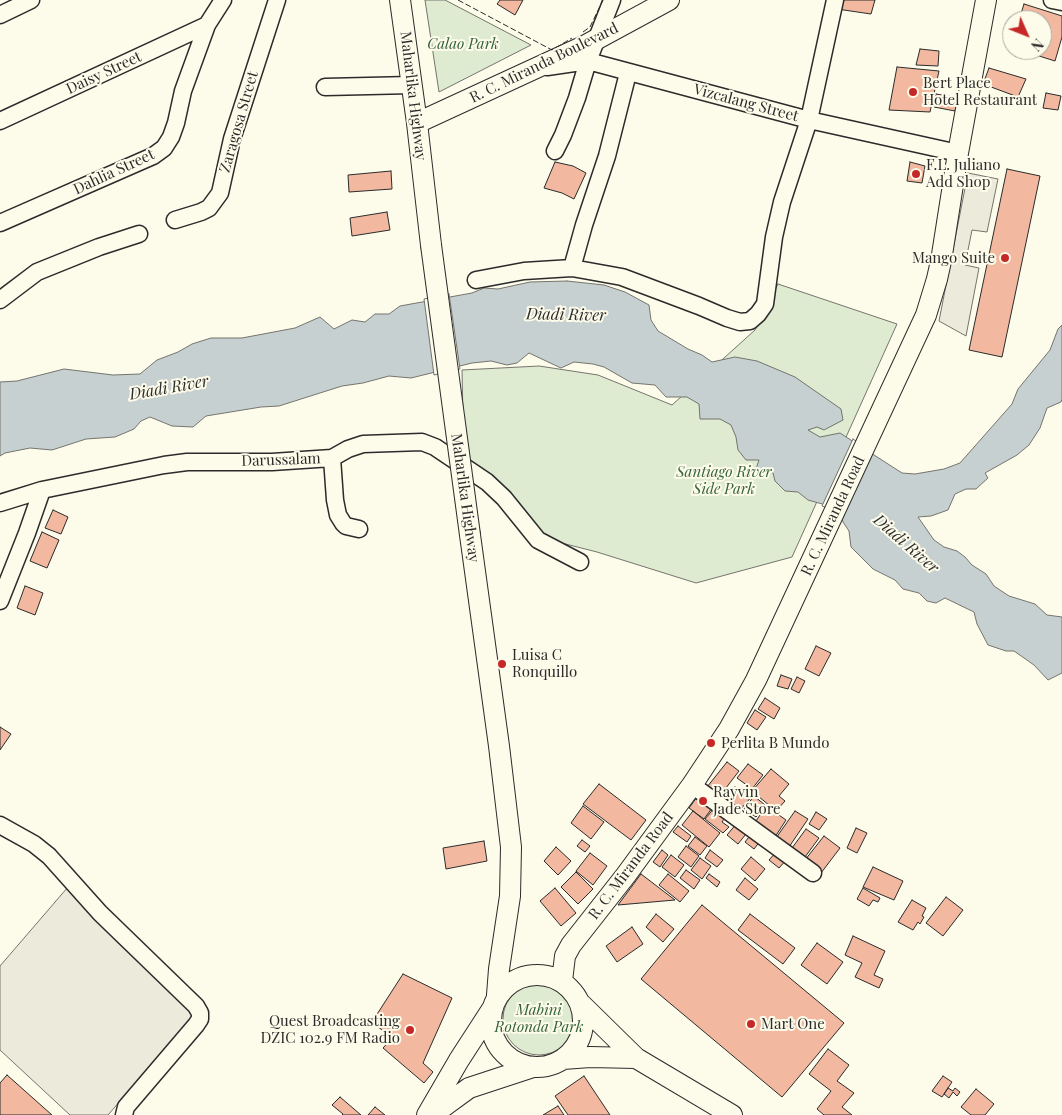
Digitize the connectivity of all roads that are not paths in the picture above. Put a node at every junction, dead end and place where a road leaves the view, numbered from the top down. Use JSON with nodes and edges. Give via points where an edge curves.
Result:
{"nodes":[{"id":1,"x":30,"y":0,"type":"edge"},
{"id":2,"x":222,"y":0,"type":"edge"},
{"id":3,"x":277,"y":0,"type":"edge"},
{"id":4,"x":400,"y":0,"type":"edge"},
{"id":5,"x":612,"y":0,"type":"edge"},
{"id":6,"x":669,"y":0,"type":"edge"},
{"id":7,"x":835,"y":0,"type":"edge"},
{"id":8,"x":986,"y":0,"type":"edge"},
{"id":9,"x":1052,"y":0,"type":"edge"},
{"id":10,"x":1062,"y":2,"type":"edge"},
{"id":11,"x":0,"y":14,"type":"edge"},
{"id":12,"x":207,"y":24,"type":"junction"},
{"id":13,"x":597,"y":38,"type":"junction"},
{"id":14,"x":588,"y":61,"type":"junction"},
{"id":15,"x":534,"y":69,"type":"junction"},
{"id":16,"x":628,"y":73,"type":"junction"},
{"id":17,"x":412,"y":85,"type":"junction"},
{"id":18,"x":325,"y":87,"type":"dead end"},
{"id":19,"x":810,"y":120,"type":"junction"},
{"id":20,"x":0,"y":121,"type":"edge"},
{"id":21,"x":417,"y":123,"type":"junction"},
{"id":22,"x":556,"y":151,"type":"dead end"},
{"id":23,"x":958,"y":153,"type":"junction"},
{"id":24,"x":175,"y":220,"type":"dead end"},
{"id":25,"x":0,"y":223,"type":"edge"},
{"id":26,"x":139,"y":234,"type":"dead end"},
{"id":27,"x":572,"y":268,"type":"junction"},
{"id":28,"x":476,"y":280,"type":"dead end"},
{"id":29,"x":0,"y":300,"type":"edge"},
{"id":30,"x":332,"y":458,"type":"junction"},
{"id":31,"x":42,"y":490,"type":"junction"},
{"id":32,"x":0,"y":503,"type":"edge"},
{"id":33,"x":359,"y":529,"type":"dead end"},
{"id":34,"x":580,"y":562,"type":"dead end"},
{"id":35,"x":0,"y":601,"type":"edge"},
{"id":36,"x":692,"y":785,"type":"junction"},
{"id":37,"x":0,"y":825,"type":"edge"},
{"id":38,"x":813,"y":873,"type":"dead end"},
{"id":39,"x":562,"y":981,"type":"junction"},
{"id":40,"x":495,"y":1002,"type":"junction"},
{"id":41,"x":581,"y":1004,"type":"junction"},
{"id":42,"x":636,"y":1058,"type":"junction"},
{"id":43,"x":563,"y":1060,"type":"junction"},
{"id":44,"x":533,"y":1068,"type":"junction"},
{"id":45,"x":124,"y":1115,"type":"edge"},
{"id":46,"x":427,"y":1115,"type":"edge"},
{"id":47,"x":431,"y":1115,"type":"edge"},
{"id":48,"x":732,"y":1115,"type":"edge"}],
"edges":[{"from":1,"to":11,"type":"street"},
{"from":2,"to":12,"type":"street","name":"Dahlia Street"},
{"from":3,"to":24,"type":"street","name":"Zaragosa Street","via":[[232,139],[220,193],[210,208]]},
{"from":4,"to":17,"type":"main road","name":"Maharlika Highway"},
{"from":5,"to":13,"type":"street"},
{"from":6,"to":13,"type":"main road","name":"R. C. Miranda Boulevard"},
{"from":7,"to":19,"type":"street"},
{"from":8,"to":23,"type":"main road","name":"R. C. Miranda Road"},
{"from":9,"to":10,"type":"street"},
{"from":12,"to":20,"type":"street","name":"Daisy Street"},
{"from":12,"to":25,"type":"street","name":"Dahlia Street","via":[[183,91],[176,123],[164,148],[153,156]]},
{"from":13,"to":14,"type":"street"},
{"from":13,"to":15,"type":"main road","name":"R. C. Miranda Boulevard"},
{"from":14,"to":15,"type":"street","name":"Vizcalang Street"},
{"from":14,"to":16,"type":"street","name":"Vizcalang Street"},
{"from":14,"to":22,"type":"street"},
{"from":15,"to":21,"type":"main road","name":"R. C. Miranda Boulevard"},
{"from":16,"to":19,"type":"street","name":"Vizcalang Street"},
{"from":16,"to":27,"type":"street","via":[[607,156]]},
{"from":17,"to":18,"type":"street"},
{"from":17,"to":21,"type":"main road","name":"Maharlika Highway"},
{"from":19,"to":23,"type":"street","name":"Vizcalang Street"},
{"from":19,"to":27,"type":"street","via":[[782,202],[765,304],[750,321],[726,318],[622,278]]},
{"from":21,"to":40,"type":"main road","name":"Maharlika Highway","bridge":true,"via":[[511,847],[511,888]]},
{"from":23,"to":36,"type":"main road","name":"R. C. Miranda Road","via":[[938,279],[926,315],[756,680],[730,729]]},
{"from":26,"to":29,"type":"street","via":[[37,272]]},
{"from":27,"to":28,"type":"street","via":[[524,271]]},
{"from":30,"to":31,"type":"street","name":"Darussalam","via":[[187,462]]},
{"from":30,"to":33,"type":"street","via":[[338,515],[346,526]]},
{"from":30,"to":34,"type":"street","name":"Darussalam","via":[[363,444],[422,442],[435,447],[487,482],[538,540]]},
{"from":31,"to":32,"type":"street","name":"Darussalam"},
{"from":31,"to":35,"type":"street"},
{"from":36,"to":38,"type":"street"},
{"from":36,"to":39,"type":"main road","name":"R. C. Miranda Road","via":[[570,945]]},
{"from":37,"to":45,"type":"street","via":[[49,856],[100,913],[200,1013],[196,1025],[126,1107]]},
{"from":39,"to":40,"type":"main road","via":[[534,974],[520,977],[507,985]]},
{"from":39,"to":41,"type":"main road"},
{"from":40,"to":44,"type":"main road","via":[[490,1025],[494,1041],[504,1054]]},
{"from":40,"to":46,"type":"main road"},
{"from":41,"to":42,"type":"main road"},
{"from":41,"to":43,"type":"main road","via":[[584,1019],[582,1035]]},
{"from":42,"to":43,"type":"main road"},
{"from":42,"to":48,"type":"main road"},
{"from":43,"to":44,"type":"main road"},
{"from":44,"to":47,"type":"main road","via":[[469,1088]]}]}
